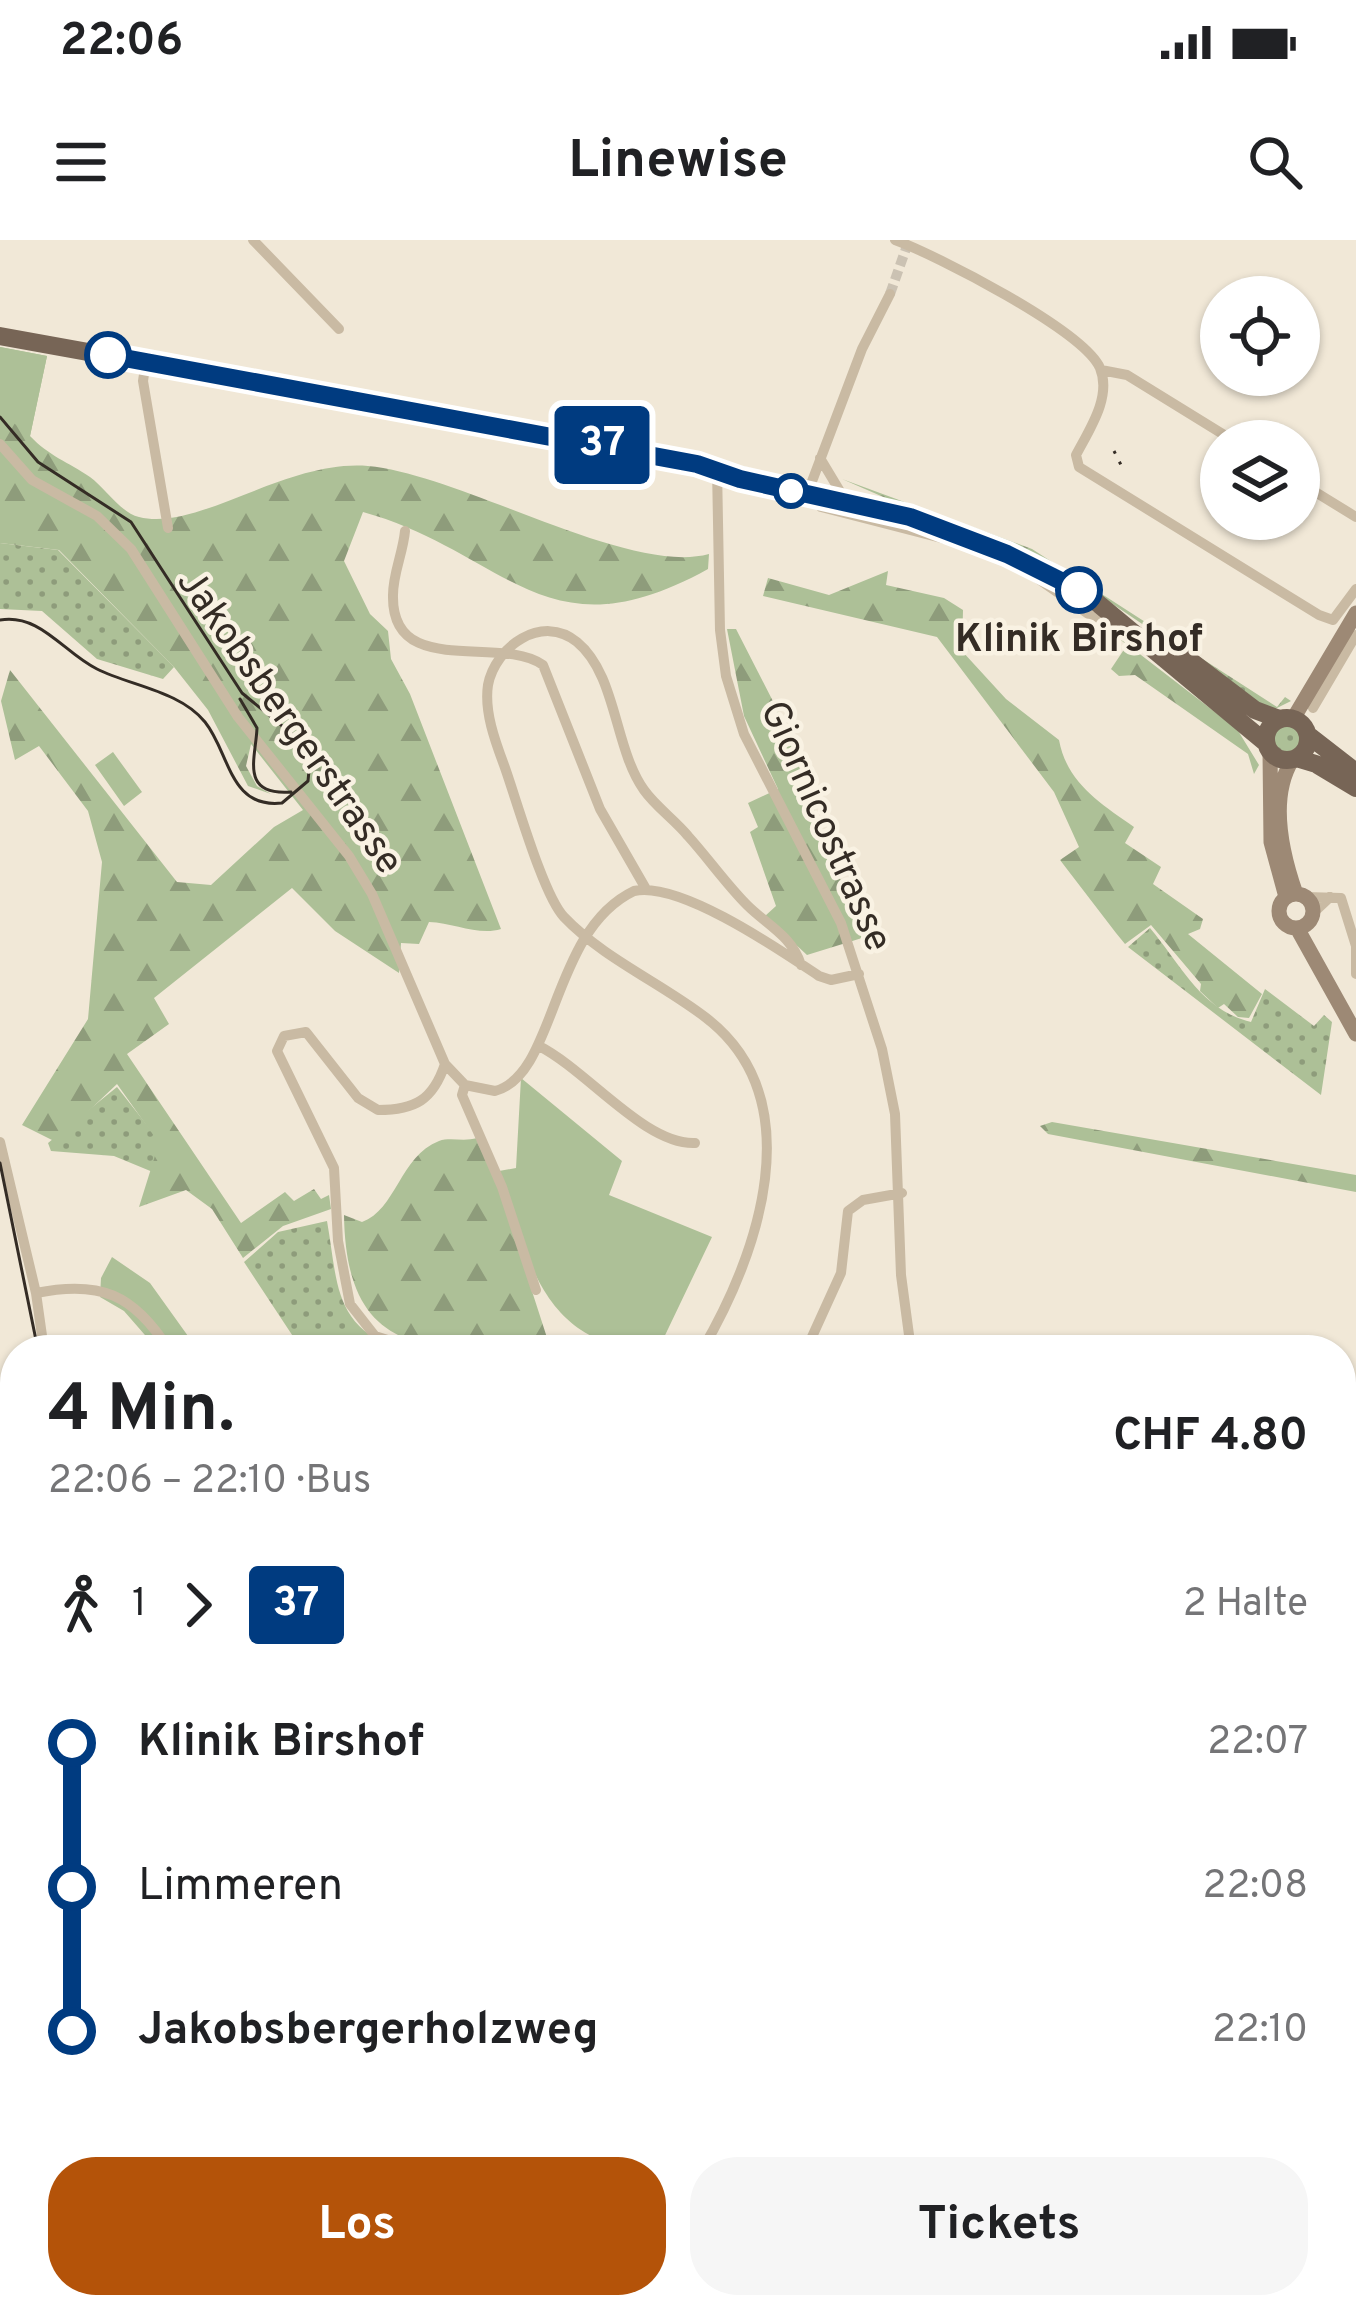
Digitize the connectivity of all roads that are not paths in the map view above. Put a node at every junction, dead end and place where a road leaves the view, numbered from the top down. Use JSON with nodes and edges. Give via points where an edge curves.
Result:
{"nodes":[{"id":1,"x":253,"y":240,"type":"edge"},
{"id":2,"x":895,"y":240,"type":"edge"},
{"id":3,"x":890,"y":294,"type":"tunnel mouth"},
{"id":4,"x":339,"y":329,"type":"dead end"},
{"id":5,"x":0,"y":336,"type":"edge"},
{"id":6,"x":146,"y":361,"type":"junction"},
{"id":7,"x":1101,"y":370,"type":"junction"},
{"id":8,"x":1200,"y":420,"type":"edge"},
{"id":9,"x":0,"y":444,"type":"edge"},
{"id":10,"x":820,"y":458,"type":"junction"},
{"id":11,"x":717,"y":468,"type":"junction"},
{"id":12,"x":810,"y":489,"type":"junction"},
{"id":13,"x":841,"y":493,"type":"junction"},
{"id":14,"x":1320,"y":495,"type":"edge"},
{"id":15,"x":910,"y":517,"type":"junction"},
{"id":16,"x":1356,"y":517,"type":"edge"},
{"id":17,"x":168,"y":528,"type":"dead end"},
{"id":18,"x":405,"y":531,"type":"dead end"},
{"id":19,"x":1356,"y":589,"type":"edge"},
{"id":20,"x":1109,"y":609,"type":"junction"},
{"id":21,"x":1356,"y":613,"type":"edge"},
{"id":22,"x":1356,"y":635,"type":"edge"},
{"id":23,"x":504,"y":653,"type":"junction"},
{"id":24,"x":1313,"y":708,"type":"dead end"},
{"id":25,"x":1286,"y":719,"type":"junction"},
{"id":26,"x":1308,"y":735,"type":"junction"},
{"id":27,"x":1268,"y":748,"type":"junction"},
{"id":28,"x":1294,"y":759,"type":"junction"},
{"id":29,"x":1356,"y":772,"type":"edge"},
{"id":30,"x":1356,"y":788,"type":"edge"},
{"id":31,"x":646,"y":889,"type":"junction"},
{"id":32,"x":1301,"y":909,"type":"junction"},
{"id":33,"x":587,"y":936,"type":"junction"},
{"id":34,"x":1356,"y":946,"type":"edge"},
{"id":35,"x":801,"y":965,"type":"junction"},
{"id":36,"x":859,"y":974,"type":"junction"},
{"id":37,"x":1356,"y":974,"type":"edge"},
{"id":38,"x":1356,"y":1016,"type":"edge"},
{"id":39,"x":1356,"y":1034,"type":"edge"},
{"id":40,"x":539,"y":1046,"type":"junction"},
{"id":41,"x":445,"y":1064,"type":"junction"},
{"id":42,"x":465,"y":1085,"type":"junction"},
{"id":43,"x":0,"y":1142,"type":"edge"},
{"id":44,"x":695,"y":1143,"type":"dead end"},
{"id":45,"x":4,"y":1168,"type":"edge"},
{"id":46,"x":902,"y":1193,"type":"junction"},
{"id":47,"x":536,"y":1290,"type":"dead end"},
{"id":48,"x":36,"y":1293,"type":"junction"},
{"id":49,"x":42,"y":1335,"type":"edge"},
{"id":50,"x":159,"y":1335,"type":"edge"},
{"id":51,"x":374,"y":1335,"type":"edge"},
{"id":52,"x":710,"y":1335,"type":"edge"},
{"id":53,"x":813,"y":1335,"type":"edge"},
{"id":54,"x":909,"y":1335,"type":"edge"}],
"edges":[{"from":1,"to":4,"type":"street"},
{"from":2,"to":7,"type":"street","via":[[949,262],[1044,321]]},
{"from":3,"to":10,"type":"street"},
{"from":5,"to":6,"type":"main road"},
{"from":6,"to":11,"type":"main road"},
{"from":6,"to":17,"type":"street"},
{"from":7,"to":8,"type":"street","via":[[1118,370]]},
{"from":7,"to":19,"type":"street","via":[[1101,404],[1076,455],[1079,466],[1334,620]]},
{"from":9,"to":41,"type":"street","name":"Jakobsbergerstrasse","via":[[32,480],[97,516],[131,549],[238,717],[349,856]]},
{"from":10,"to":12,"type":"street"},
{"from":10,"to":13,"type":"street"},
{"from":11,"to":12,"type":"main road"},
{"from":11,"to":36,"type":"street","name":"Giornicostrasse","via":[[727,676],[744,734],[842,922]]},
{"from":12,"to":13,"type":"main road"},
{"from":12,"to":15,"type":"main road"},
{"from":12,"to":20,"type":"street","via":[[821,507],[971,548],[1031,574],[1094,618]]},
{"from":13,"to":15,"type":"main road"},
{"from":14,"to":16,"type":"street"},
{"from":15,"to":20,"type":"main road","via":[[1024,561]]},
{"from":18,"to":23,"type":"street","via":[[392,601],[402,631],[443,650]]},
{"from":20,"to":25,"type":"main road","via":[[1255,710]]},
{"from":20,"to":27,"type":"main road"},
{"from":21,"to":25,"type":"main road"},
{"from":22,"to":24,"type":"street"},
{"from":23,"to":31,"type":"street","via":[[535,659],[552,677],[600,809]]},
{"from":23,"to":33,"type":"street","via":[[488,683],[496,744],[557,908]]},
{"from":23,"to":35,"type":"street","via":[[530,633],[576,641],[597,672],[647,795],[784,935]]},
{"from":25,"to":26,"type":"main road"},
{"from":25,"to":27,"type":"main road","via":[[1268,730]]},
{"from":26,"to":28,"type":"main road"},
{"from":26,"to":29,"type":"main road"},
{"from":27,"to":28,"type":"main road"},
{"from":27,"to":32,"type":"main road","via":[[1271,842]]},
{"from":28,"to":30,"type":"main road"},
{"from":28,"to":32,"type":"main road","via":[[1283,777],[1280,817]]},
{"from":31,"to":33,"type":"street","via":[[626,895]]},
{"from":31,"to":35,"type":"street","via":[[734,925]]},
{"from":32,"to":34,"type":"street","via":[[1342,898]]},
{"from":32,"to":38,"type":"main road"},
{"from":32,"to":39,"type":"main road"},
{"from":33,"to":40,"type":"street","via":[[556,987]]},
{"from":33,"to":52,"type":"street","via":[[709,1019],[756,1086],[766,1158],[757,1225]]},
{"from":34,"to":37,"type":"street"},
{"from":35,"to":36,"type":"street","via":[[831,980]]},
{"from":36,"to":46,"type":"street","name":"Giornicostrasse","via":[[883,1049]]},
{"from":40,"to":42,"type":"street","via":[[509,1087]]},
{"from":40,"to":44,"type":"street","via":[[654,1136]]},
{"from":41,"to":42,"type":"street","name":"Jakobsbergerstrasse"},
{"from":41,"to":51,"type":"street","via":[[422,1103],[378,1110],[358,1098],[306,1032],[284,1036],[277,1051],[334,1168],[350,1304]]},
{"from":42,"to":47,"type":"street","via":[[462,1095]]},
{"from":43,"to":45,"type":"street"},
{"from":45,"to":48,"type":"street"},
{"from":46,"to":53,"type":"street","via":[[848,1211],[841,1273]]},
{"from":46,"to":54,"type":"street","name":"Giornicostrasse"},
{"from":48,"to":49,"type":"street"},
{"from":48,"to":50,"type":"street","via":[[86,1286],[111,1293]]}]}
